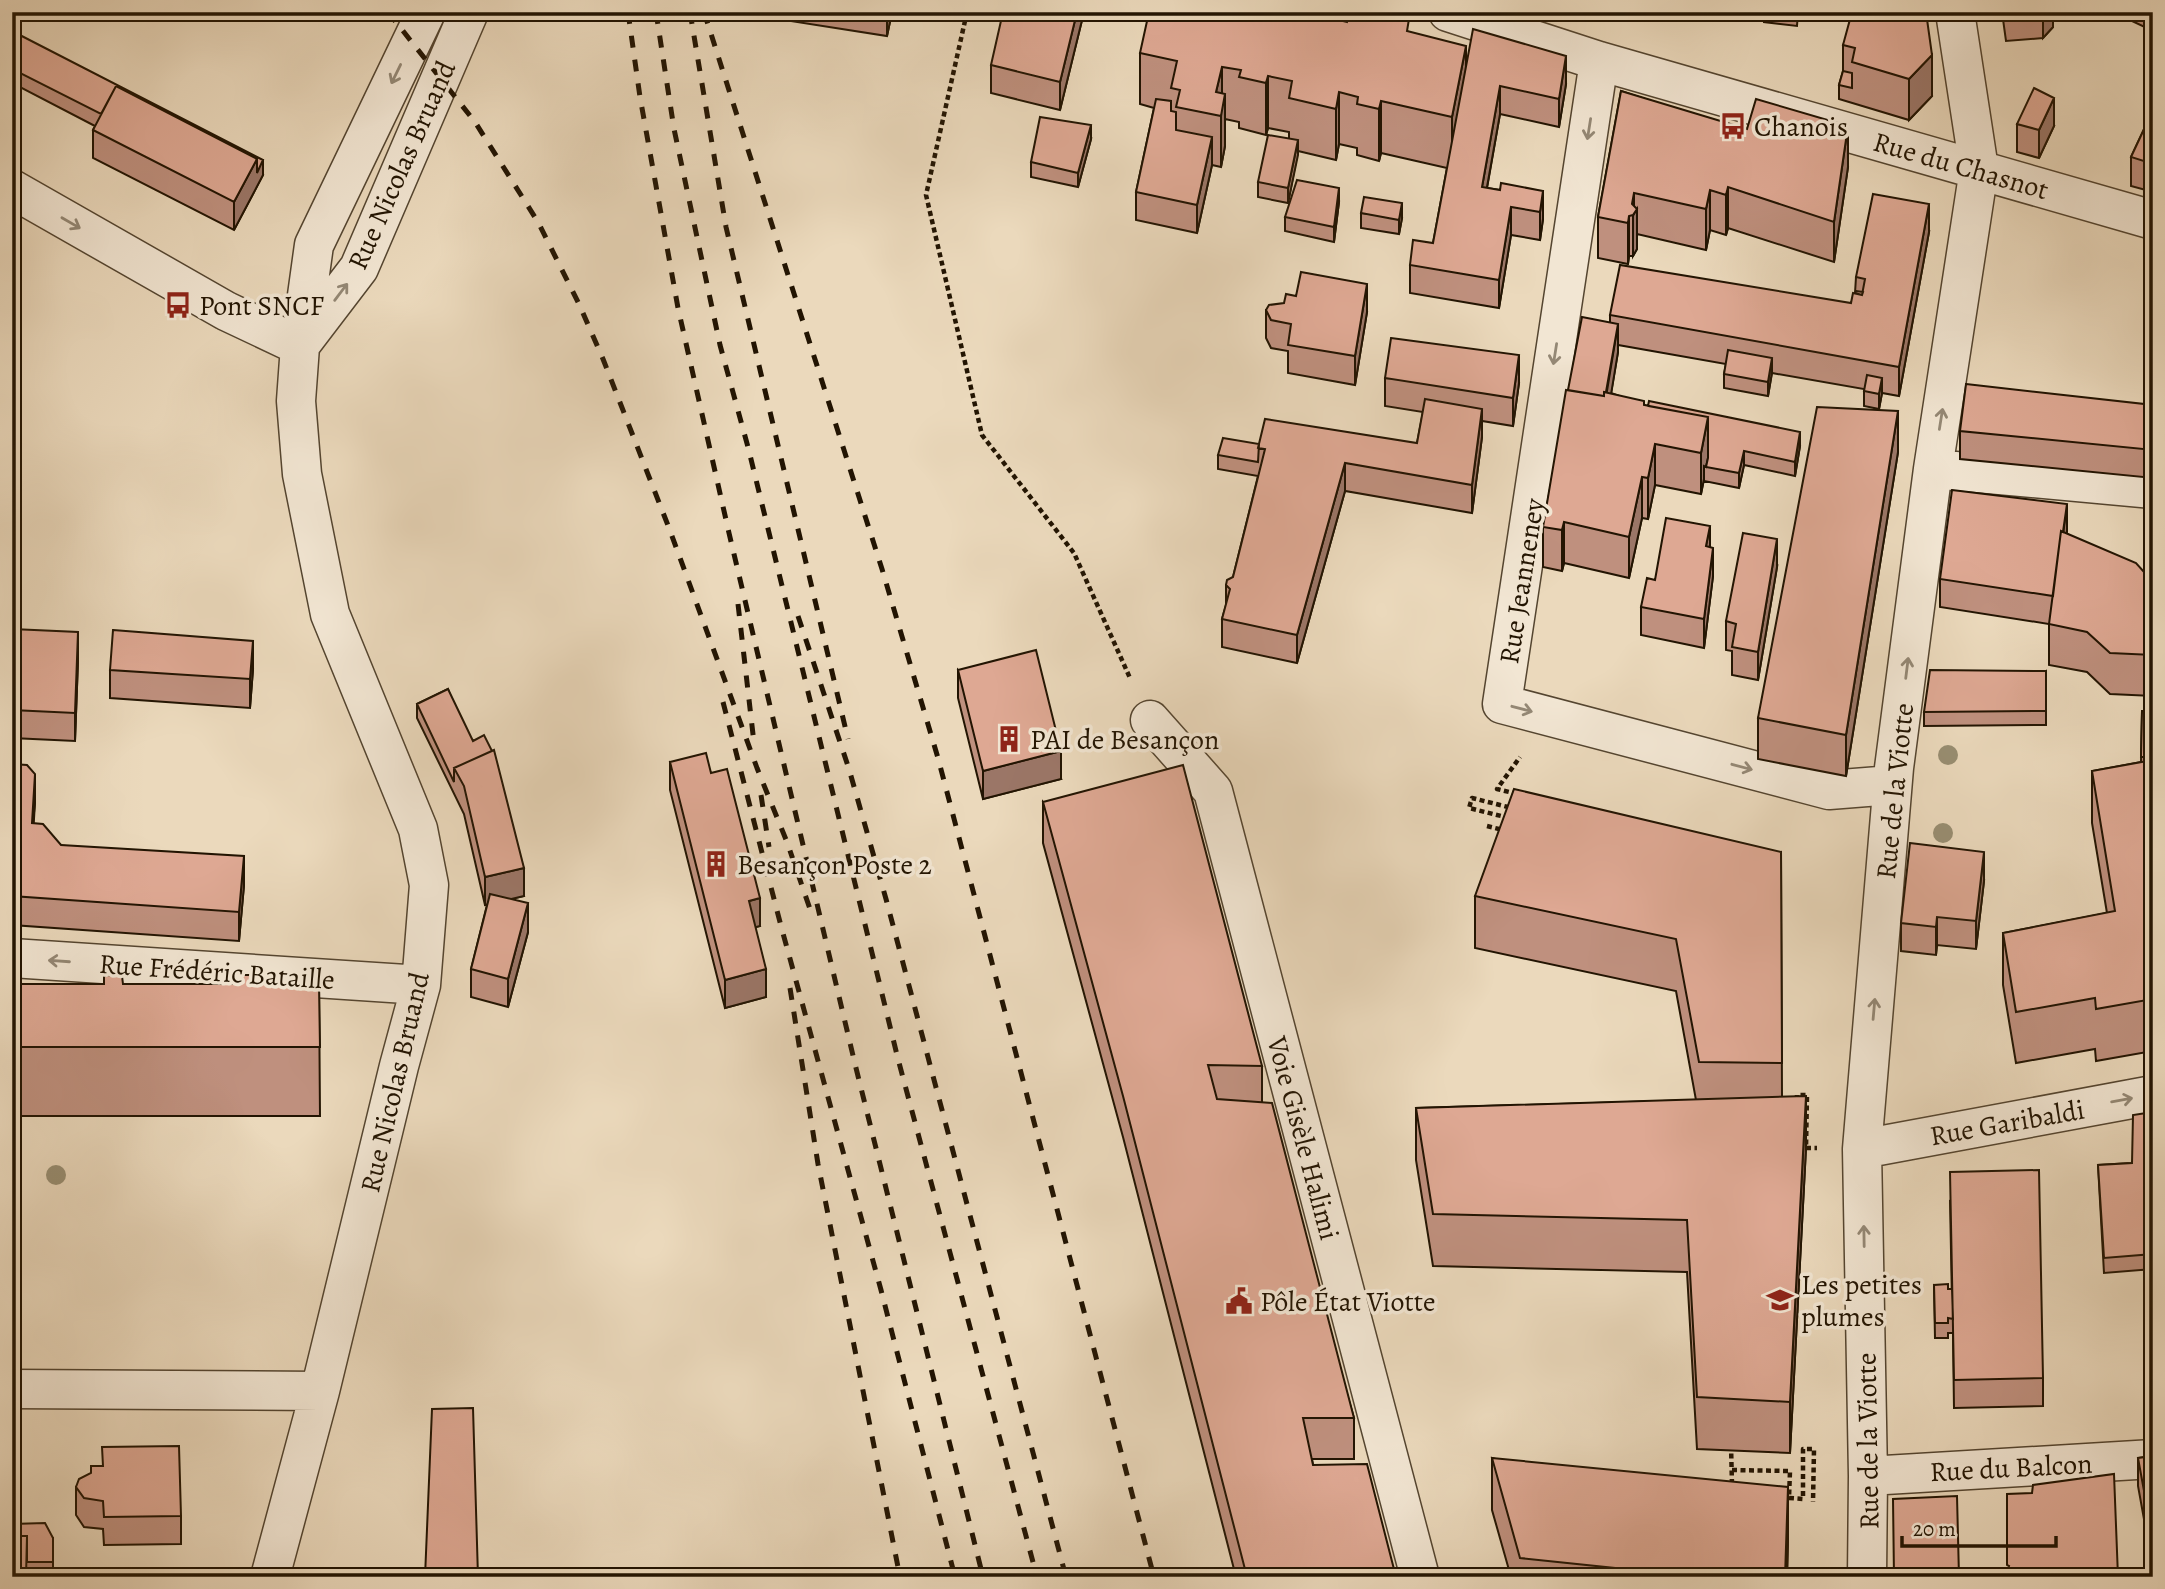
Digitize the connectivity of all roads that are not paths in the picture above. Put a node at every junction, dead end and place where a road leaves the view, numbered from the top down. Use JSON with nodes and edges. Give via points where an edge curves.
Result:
{"nodes":[{"id":1,"x":426,"y":12,"type":"edge"},
{"id":2,"x":469,"y":12,"type":"edge"},
{"id":3,"x":1448,"y":12,"type":"edge"},
{"id":4,"x":1955,"y":12,"type":"edge"},
{"id":5,"x":1599,"y":61,"type":"junction"},
{"id":6,"x":1979,"y":169,"type":"junction"},
{"id":7,"x":12,"y":189,"type":"edge"},
{"id":8,"x":2153,"y":220,"type":"edge"},
{"id":9,"x":300,"y":346,"type":"junction"},
{"id":10,"x":1933,"y":469,"type":"junction"},
{"id":11,"x":2153,"y":489,"type":"edge"},
{"id":12,"x":1150,"y":720,"type":"road end"},
{"id":13,"x":1892,"y":785,"type":"junction"},
{"id":14,"x":12,"y":958,"type":"edge"},
{"id":15,"x":421,"y":985,"type":"junction"},
{"id":16,"x":2153,"y":1095,"type":"edge"},
{"id":17,"x":1862,"y":1149,"type":"junction"},
{"id":18,"x":12,"y":1389,"type":"edge"},
{"id":19,"x":320,"y":1391,"type":"junction"},
{"id":20,"x":2153,"y":1459,"type":"edge"},
{"id":21,"x":1868,"y":1476,"type":"junction"},
{"id":22,"x":270,"y":1577,"type":"edge"},
{"id":23,"x":1420,"y":1577,"type":"edge"},
{"id":24,"x":1867,"y":1577,"type":"edge"}],
"edges":[{"from":1,"to":9,"type":"street","name":"Rue Nicolas Bruand","one_way":true,"via":[[314,246]]},
{"from":9,"to":2,"type":"street","name":"Rue Nicolas Bruand","one_way":true,"via":[[359,268]]},
{"from":3,"to":5,"type":"street","name":"Rue du Chasnot"},
{"from":4,"to":6,"type":"street","name":"Rue de la Viotte"},
{"from":5,"to":6,"type":"street","name":"Rue du Chasnot"},
{"from":5,"to":13,"type":"street","name":"Rue Jeanneney","one_way":true,"via":[[1502,704],[1829,790]]},
{"from":6,"to":8,"type":"street","name":"Rue du Chasnot"},
{"from":10,"to":6,"type":"street","name":"Rue de la Viotte","one_way":true},
{"from":7,"to":9,"type":"street","one_way":true,"via":[[226,311]]},
{"from":9,"to":15,"type":"street","name":"Rue Nicolas Bruand","via":[[296,401],[302,474],[330,614],[418,829],[429,885]]},
{"from":10,"to":11,"type":"street"},
{"from":13,"to":10,"type":"street","name":"Rue de la Viotte","one_way":true},
{"from":12,"to":23,"type":"street","name":"Voie Gisèle Halimi","via":[[1213,791]]},
{"from":17,"to":13,"type":"street","name":"Rue de la Viotte","one_way":true},
{"from":15,"to":14,"type":"street","name":"Rue Frédéric Bataille","one_way":true},
{"from":15,"to":19,"type":"street","name":"Rue Nicolas Bruand"},
{"from":17,"to":16,"type":"street","name":"Rue Garibaldi","one_way":true},
{"from":21,"to":17,"type":"street","name":"Rue de la Viotte","one_way":true},
{"from":18,"to":19,"type":"street"},
{"from":19,"to":22,"type":"street","name":"Rue Nicolas Bruand"},
{"from":20,"to":21,"type":"street","name":"Rue du Balcon"},
{"from":21,"to":24,"type":"street","name":"Rue de la Viotte"}]}
